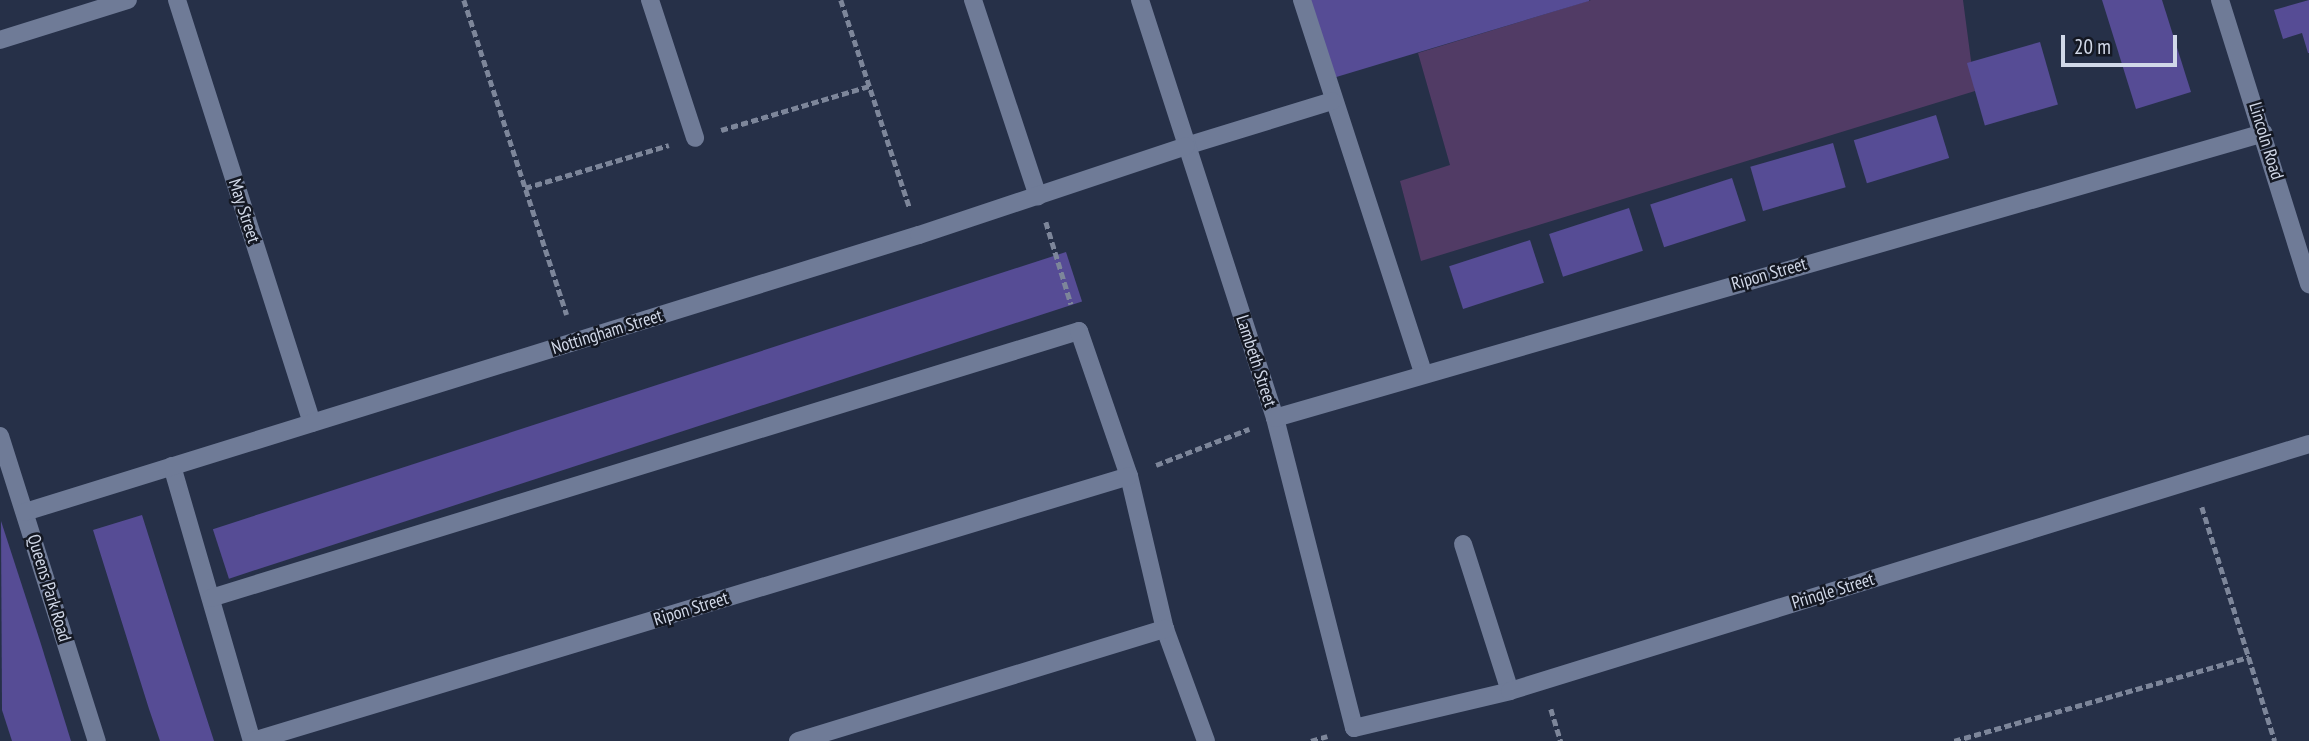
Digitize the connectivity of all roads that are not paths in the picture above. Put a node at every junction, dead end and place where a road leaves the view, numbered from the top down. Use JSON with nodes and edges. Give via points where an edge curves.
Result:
{"nodes":[{"id":1,"x":128,"y":0,"type":"edge"},
{"id":2,"x":177,"y":0,"type":"edge"},
{"id":3,"x":650,"y":0,"type":"edge"},
{"id":4,"x":973,"y":0,"type":"edge"},
{"id":5,"x":1140,"y":0,"type":"edge"},
{"id":6,"x":1302,"y":0,"type":"edge"},
{"id":7,"x":2220,"y":0,"type":"edge"},
{"id":8,"x":0,"y":40,"type":"edge"},
{"id":9,"x":1332,"y":101,"type":"junction"},
{"id":10,"x":2264,"y":133,"type":"junction"},
{"id":11,"x":695,"y":138,"type":"dead end"},
{"id":12,"x":1186,"y":146,"type":"junction"},
{"id":13,"x":1038,"y":197,"type":"junction"},
{"id":14,"x":2309,"y":284,"type":"edge"},
{"id":15,"x":1423,"y":372,"type":"junction"},
{"id":16,"x":1275,"y":418,"type":"junction"},
{"id":17,"x":312,"y":423,"type":"junction"},
{"id":18,"x":0,"y":436,"type":"edge"},
{"id":19,"x":2309,"y":444,"type":"edge"},
{"id":20,"x":172,"y":466,"type":"junction"},
{"id":21,"x":1129,"y":476,"type":"junction"},
{"id":22,"x":25,"y":512,"type":"junction"},
{"id":23,"x":1463,"y":544,"type":"dead end"},
{"id":24,"x":211,"y":598,"type":"junction"},
{"id":25,"x":1165,"y":629,"type":"junction"},
{"id":26,"x":1510,"y":691,"type":"junction"},
{"id":27,"x":1354,"y":728,"type":"joint"},
{"id":28,"x":97,"y":741,"type":"edge"},
{"id":29,"x":252,"y":741,"type":"edge"},
{"id":30,"x":798,"y":741,"type":"edge"},
{"id":31,"x":1206,"y":741,"type":"edge"}],
"edges":[{"from":1,"to":8,"type":"street"},
{"from":2,"to":17,"type":"street","name":"May Street"},
{"from":3,"to":11,"type":"street"},
{"from":4,"to":13,"type":"street"},
{"from":5,"to":12,"type":"street","name":"Lambeth Street"},
{"from":6,"to":9,"type":"street"},
{"from":7,"to":10,"type":"street","name":"Lincoln Road"},
{"from":9,"to":12,"type":"street","name":"Nottingham Street"},
{"from":9,"to":15,"type":"street"},
{"from":10,"to":14,"type":"street","name":"Lincoln Road"},
{"from":10,"to":15,"type":"street","name":"Ripon Street"},
{"from":12,"to":13,"type":"street","name":"Nottingham Street"},
{"from":12,"to":16,"type":"street","name":"Lambeth Street"},
{"from":13,"to":17,"type":"street","name":"Nottingham Street"},
{"from":15,"to":16,"type":"street","name":"Ripon Street"},
{"from":16,"to":27,"type":"street","name":"Lambeth Street"},
{"from":17,"to":20,"type":"street","name":"Nottingham Street"},
{"from":18,"to":22,"type":"street","name":"Queens Park Road"},
{"from":19,"to":26,"type":"street","name":"Pringle Street"},
{"from":20,"to":22,"type":"street","name":"Nottingham Street"},
{"from":20,"to":24,"type":"street"},
{"from":21,"to":24,"type":"street","via":[[1079,331]]},
{"from":21,"to":25,"type":"street"},
{"from":21,"to":29,"type":"street","name":"Ripon Street"},
{"from":22,"to":28,"type":"street","name":"Queens Park Road"},
{"from":23,"to":26,"type":"street"},
{"from":24,"to":29,"type":"street"},
{"from":25,"to":30,"type":"street"},
{"from":25,"to":31,"type":"street"},
{"from":26,"to":27,"type":"street","name":"Pringle Street"}]}
